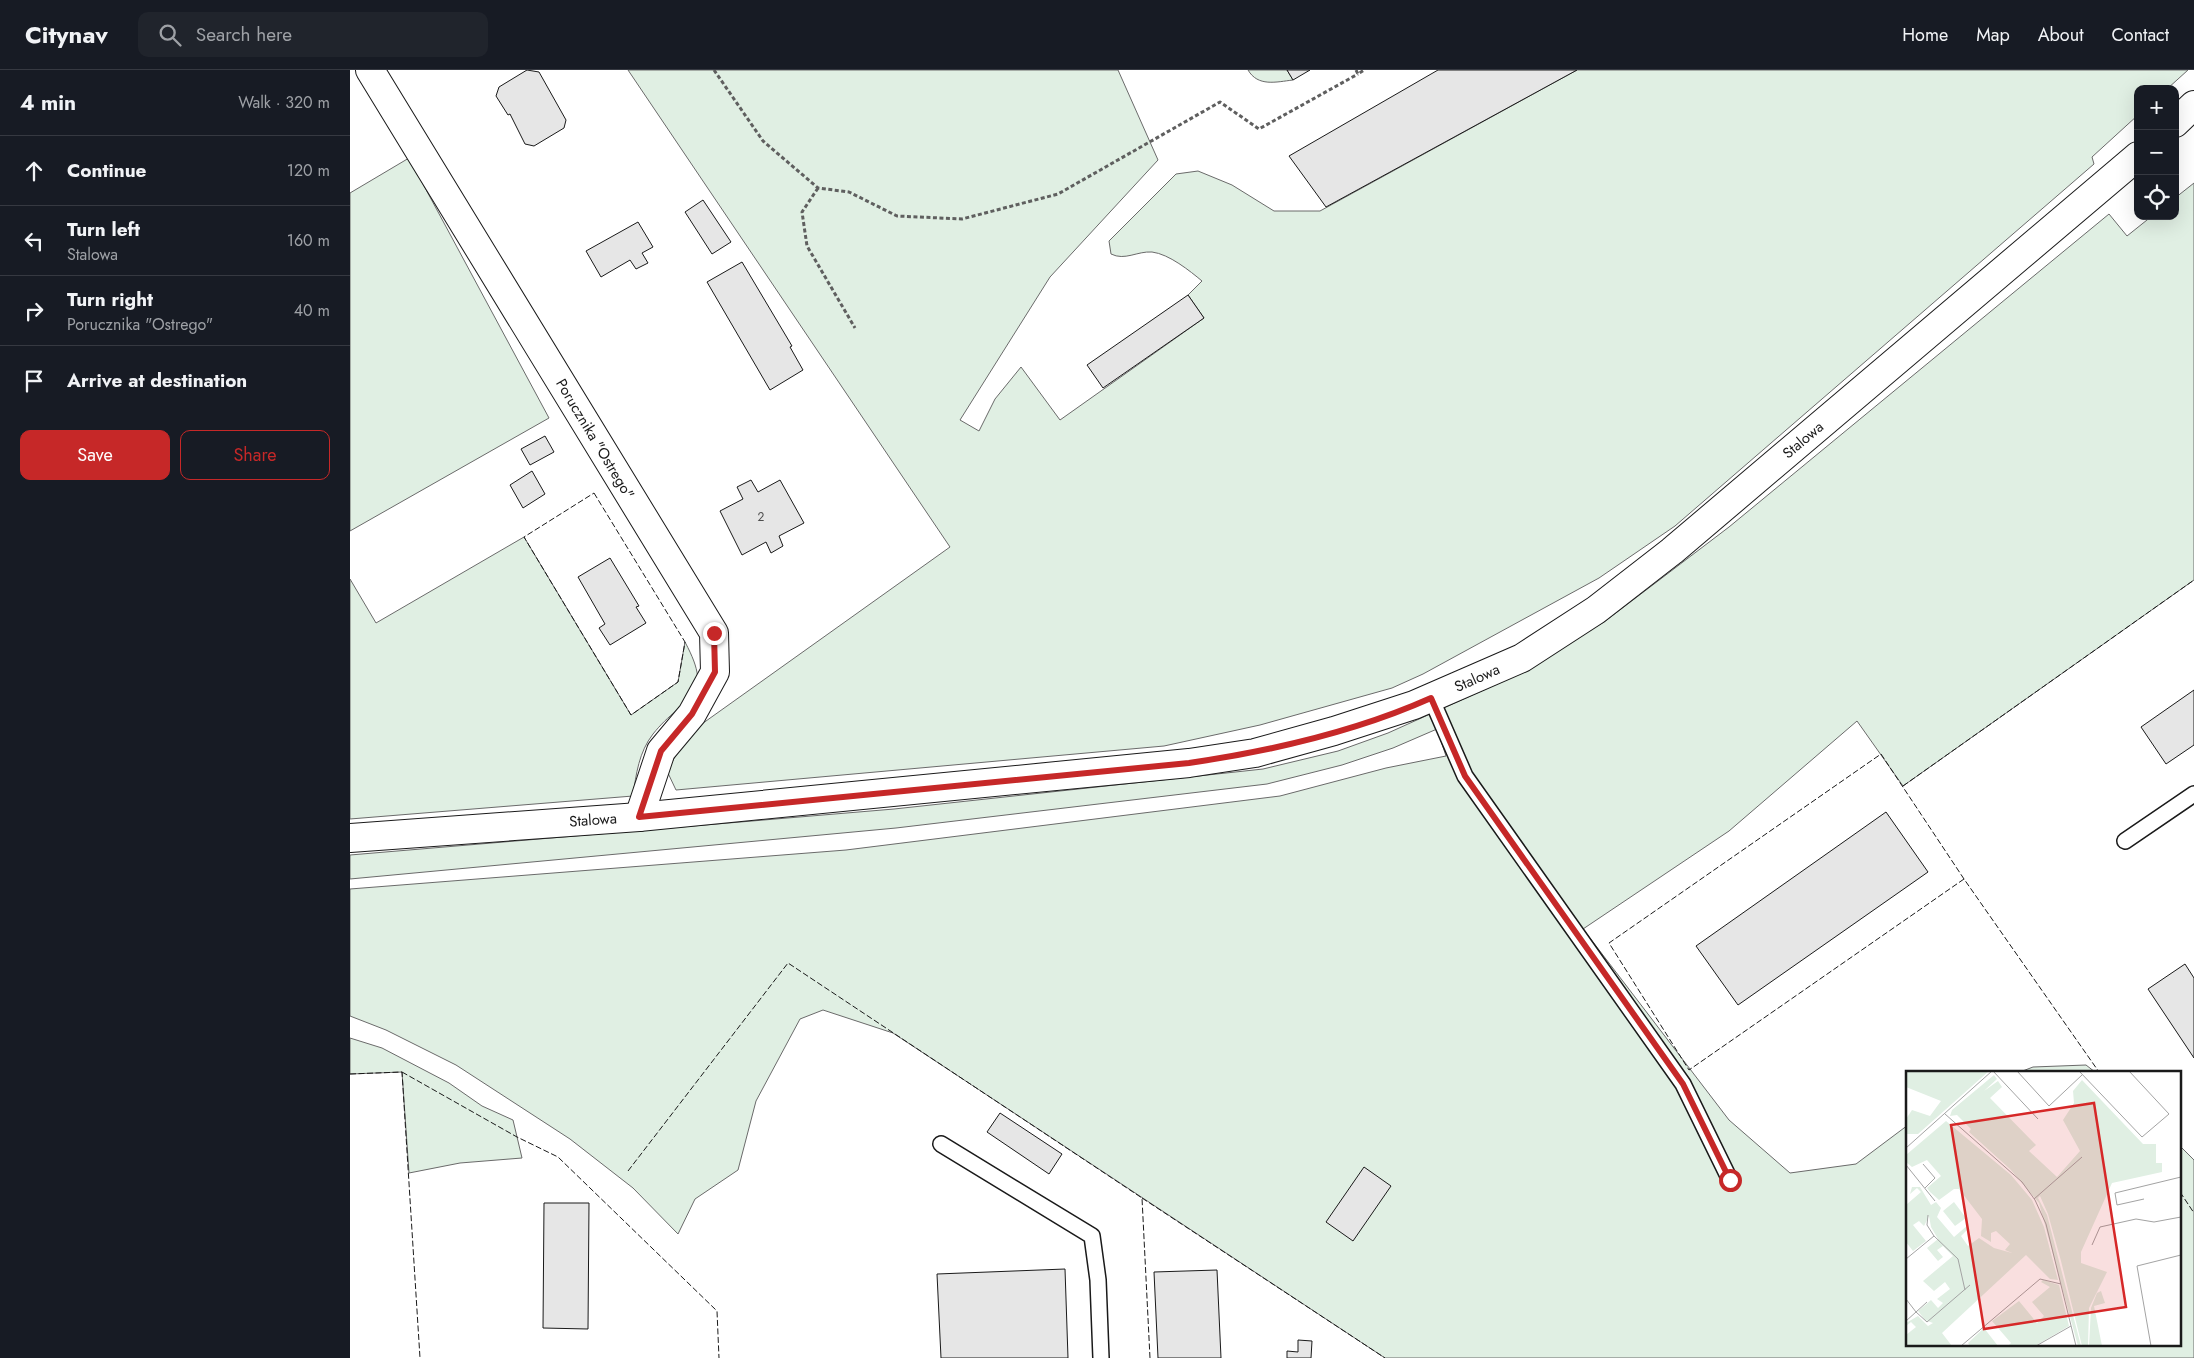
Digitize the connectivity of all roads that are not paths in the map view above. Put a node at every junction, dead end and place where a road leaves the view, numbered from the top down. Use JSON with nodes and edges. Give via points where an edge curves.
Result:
{"nodes":[{"id":1,"x":370,"y":70,"type":"edge"},
{"id":2,"x":2194,"y":106,"type":"edge"},
{"id":3,"x":2179,"y":119,"type":"edge"},
{"id":4,"x":2134,"y":159,"type":"edge"},
{"id":5,"x":1431,"y":698,"type":"junction"},
{"id":6,"x":2194,"y":794,"type":"edge"},
{"id":7,"x":639,"y":817,"type":"junction"},
{"id":8,"x":350,"y":838,"type":"edge"},
{"id":9,"x":2125,"y":840,"type":"dead end"},
{"id":10,"x":941,"y":1144,"type":"dead end"},
{"id":11,"x":1730,"y":1180,"type":"dead end"},
{"id":12,"x":1101,"y":1358,"type":"edge"}],
"edges":[{"from":1,"to":7,"type":"street","name":"Porucznika \"Ostrego\"","via":[[714,633],[715,672],[692,714],[661,751]]},
{"from":2,"to":3,"type":"street"},
{"from":4,"to":5,"type":"street","name":"Stalowa","via":[[1672,551],[1596,610],[1522,658]]},
{"from":5,"to":7,"type":"street","name":"Stalowa","via":[[1334,732],[1256,753],[1189,763]]},
{"from":5,"to":11,"type":"lane","via":[[1465,776],[1683,1084]]},
{"from":6,"to":9,"type":"lane"},
{"from":7,"to":8,"type":"street","name":"Stalowa"},
{"from":10,"to":12,"type":"lane","via":[[1092,1236],[1098,1280]]}]}
